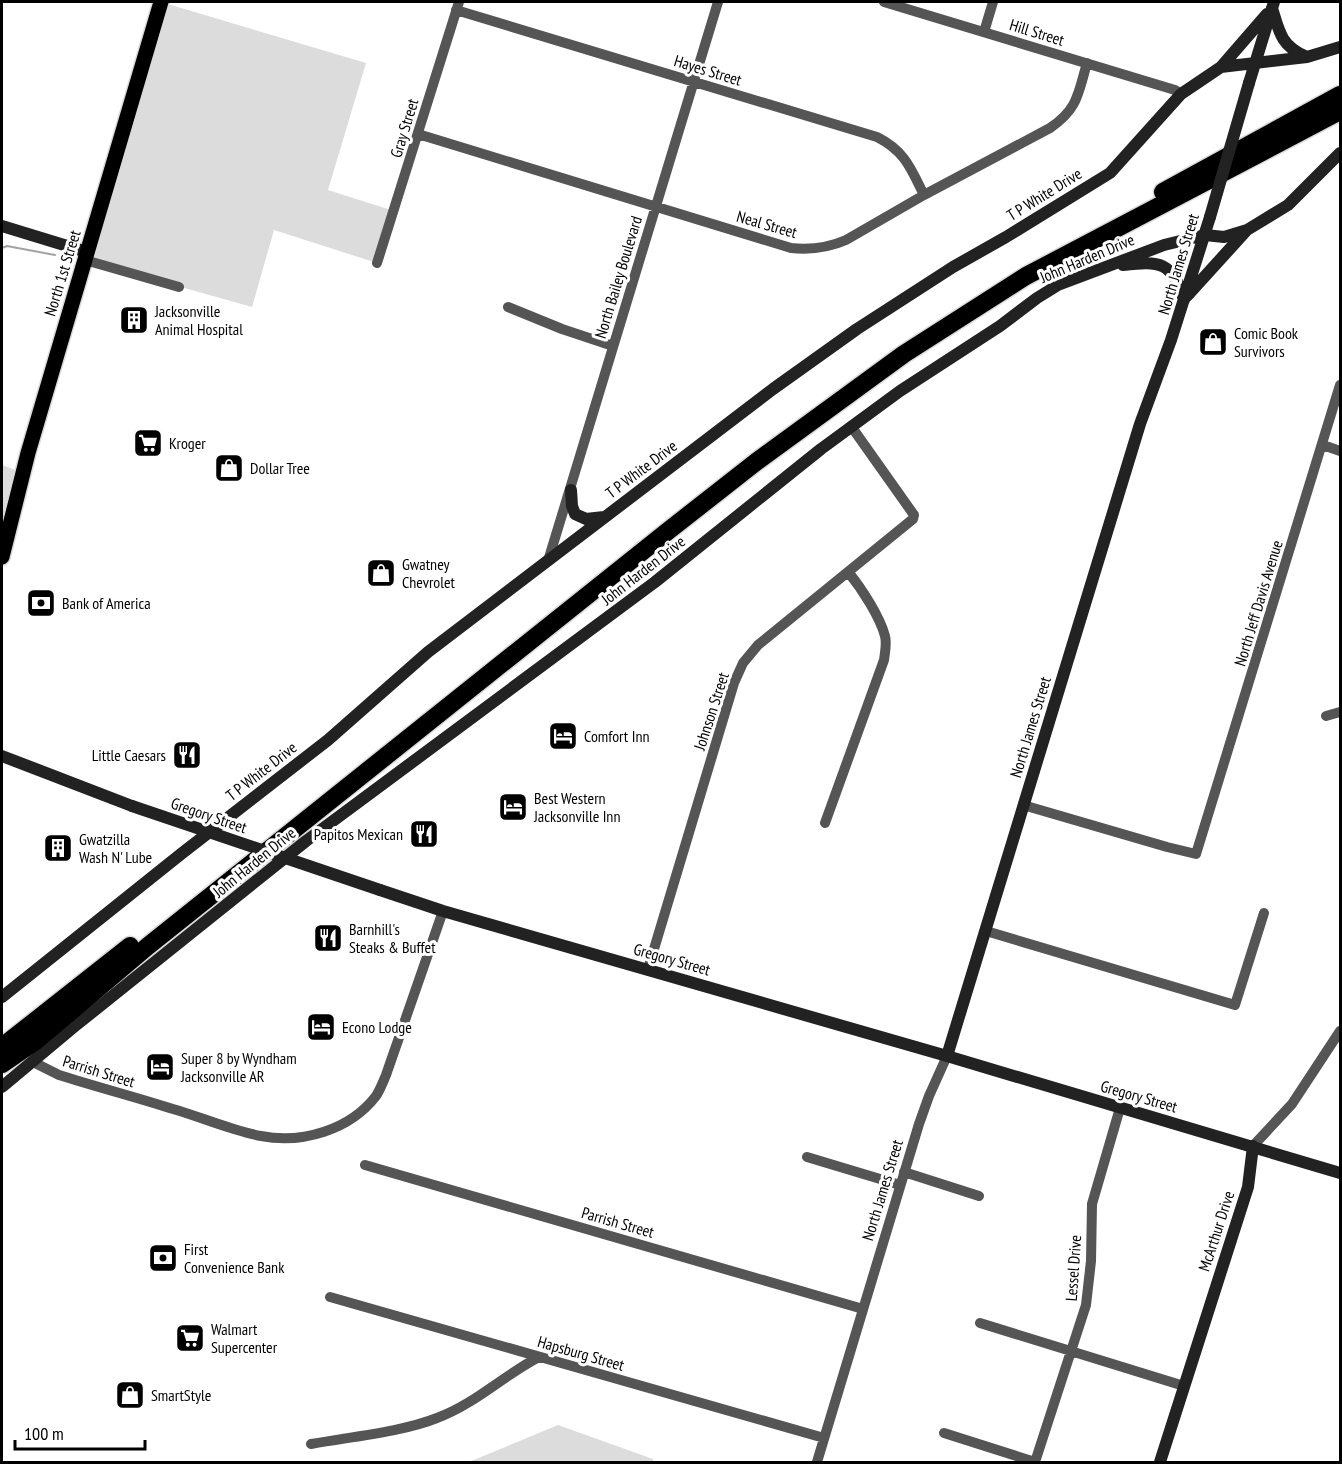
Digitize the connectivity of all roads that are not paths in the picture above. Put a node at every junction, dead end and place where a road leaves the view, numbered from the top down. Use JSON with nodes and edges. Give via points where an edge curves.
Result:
{"nodes":[{"id":1,"x":161,"y":2,"type":"edge"},
{"id":2,"x":718,"y":2,"type":"edge"},
{"id":3,"x":884,"y":2,"type":"edge"},
{"id":4,"x":993,"y":2,"type":"edge"},
{"id":5,"x":1273,"y":5,"type":"edge"},
{"id":6,"x":457,"y":6,"type":"edge"},
{"id":7,"x":984,"y":32,"type":"junction"},
{"id":8,"x":1341,"y":47,"type":"edge"},
{"id":9,"x":1307,"y":57,"type":"junction"},
{"id":10,"x":1087,"y":63,"type":"junction"},
{"id":11,"x":1255,"y":63,"type":"junction"},
{"id":12,"x":1221,"y":67,"type":"junction"},
{"id":13,"x":694,"y":82,"type":"junction"},
{"id":14,"x":1181,"y":94,"type":"junction"},
{"id":15,"x":1341,"y":95,"type":"edge"},
{"id":16,"x":1341,"y":111,"type":"edge"},
{"id":17,"x":418,"y":134,"type":"junction"},
{"id":18,"x":1341,"y":153,"type":"edge"},
{"id":19,"x":924,"y":195,"type":"junction"},
{"id":20,"x":655,"y":207,"type":"junction"},
{"id":21,"x":2,"y":226,"type":"edge"},
{"id":22,"x":1247,"y":230,"type":"junction"},
{"id":23,"x":1205,"y":235,"type":"junction"},
{"id":24,"x":86,"y":256,"type":"junction"},
{"id":25,"x":377,"y":263,"type":"dead end"},
{"id":26,"x":1112,"y":266,"type":"junction"},
{"id":27,"x":179,"y":287,"type":"dead end"},
{"id":28,"x":1184,"y":301,"type":"junction"},
{"id":29,"x":508,"y":307,"type":"dead end"},
{"id":30,"x":613,"y":346,"type":"junction"},
{"id":31,"x":1341,"y":385,"type":"edge"},
{"id":32,"x":851,"y":426,"type":"junction"},
{"id":33,"x":1323,"y":445,"type":"junction"},
{"id":34,"x":1341,"y":451,"type":"edge"},
{"id":35,"x":571,"y":490,"type":"junction"},
{"id":36,"x":605,"y":517,"type":"junction"},
{"id":37,"x":2,"y":556,"type":"edge"},
{"id":38,"x":548,"y":561,"type":"junction"},
{"id":39,"x":849,"y":573,"type":"junction"},
{"id":40,"x":1341,"y":712,"type":"edge"},
{"id":41,"x":1326,"y":716,"type":"dead end"},
{"id":42,"x":2,"y":756,"type":"edge"},
{"id":43,"x":1023,"y":805,"type":"junction"},
{"id":44,"x":825,"y":824,"type":"dead end"},
{"id":45,"x":443,"y":910,"type":"junction"},
{"id":46,"x":1264,"y":913,"type":"dead end"},
{"id":47,"x":986,"y":931,"type":"junction"},
{"id":48,"x":648,"y":969,"type":"junction"},
{"id":49,"x":2,"y":997,"type":"edge"},
{"id":50,"x":1341,"y":1031,"type":"edge"},
{"id":51,"x":37,"y":1040,"type":"junction"},
{"id":52,"x":2,"y":1047,"type":"edge"},
{"id":53,"x":947,"y":1056,"type":"junction"},
{"id":54,"x":33,"y":1062,"type":"junction"},
{"id":55,"x":2,"y":1064,"type":"edge"},
{"id":56,"x":2,"y":1074,"type":"edge"},
{"id":57,"x":2,"y":1088,"type":"edge"},
{"id":58,"x":1120,"y":1108,"type":"junction"},
{"id":59,"x":1253,"y":1146,"type":"junction"},
{"id":60,"x":807,"y":1157,"type":"dead end"},
{"id":61,"x":365,"y":1165,"type":"dead end"},
{"id":62,"x":904,"y":1172,"type":"junction"},
{"id":63,"x":1341,"y":1173,"type":"edge"},
{"id":64,"x":900,"y":1185,"type":"junction"},
{"id":65,"x":979,"y":1196,"type":"dead end"},
{"id":66,"x":330,"y":1297,"type":"dead end"},
{"id":67,"x":863,"y":1309,"type":"junction"},
{"id":68,"x":980,"y":1323,"type":"dead end"},
{"id":69,"x":1072,"y":1352,"type":"junction"},
{"id":70,"x":539,"y":1357,"type":"junction"},
{"id":71,"x":1184,"y":1386,"type":"junction"},
{"id":72,"x":944,"y":1433,"type":"dead end"},
{"id":73,"x":824,"y":1438,"type":"junction"},
{"id":74,"x":311,"y":1444,"type":"dead end"},
{"id":75,"x":817,"y":1462,"type":"edge"},
{"id":76,"x":1035,"y":1462,"type":"edge"},
{"id":77,"x":1160,"y":1462,"type":"edge"}],
"edges":[{"from":1,"to":24,"type":"main road","name":"North 1st Street"},
{"from":2,"to":13,"type":"street","name":"North Bailey Boulevard"},
{"from":3,"to":7,"type":"street","name":"Hill Street"},
{"from":4,"to":7,"type":"street"},
{"from":5,"to":9,"type":"main road","via":[[1287,45]]},
{"from":5,"to":11,"type":"main road","name":"North James Street"},
{"from":5,"to":12,"type":"main road"},
{"from":6,"to":13,"type":"street","name":"Hayes Street"},
{"from":6,"to":17,"type":"street","name":"Gray Street"},
{"from":7,"to":10,"type":"street","name":"Hill Street"},
{"from":8,"to":9,"type":"main road","name":"T P White Drive"},
{"from":9,"to":11,"type":"main road","name":"T P White Drive"},
{"from":10,"to":14,"type":"street","name":"Hill Street"},
{"from":10,"to":19,"type":"street","name":"Neal Street","via":[[1076,103],[1063,120]]},
{"from":11,"to":12,"type":"main road","name":"T P White Drive"},
{"from":11,"to":23,"type":"main road","name":"North James Street","bridge":true},
{"from":12,"to":14,"type":"main road","name":"T P White Drive"},
{"from":13,"to":19,"type":"street","name":"Hayes Street","via":[[877,137],[902,154]]},
{"from":13,"to":20,"type":"street","name":"North Bailey Boulevard"},
{"from":14,"to":36,"type":"main road","name":"T P White Drive","via":[[1110,173],[857,329]]},
{"from":15,"to":52,"type":"highway","via":[[989,288],[858,374],[597,575]]},
{"from":16,"to":51,"type":"highway","via":[[1026,276],[896,360],[659,538],[148,946]]},
{"from":17,"to":20,"type":"street","name":"Neal Street"},
{"from":17,"to":25,"type":"street","name":"Gray Street"},
{"from":18,"to":22,"type":"main road","name":"John Harden Drive","via":[[1288,205]]},
{"from":19,"to":20,"type":"street","name":"Neal Street","via":[[834,246],[808,250]]},
{"from":20,"to":30,"type":"street","name":"North Bailey Boulevard"},
{"from":21,"to":24,"type":"main road"},
{"from":22,"to":23,"type":"main road","name":"John Harden Drive","via":[[1224,237]]},
{"from":22,"to":28,"type":"main road"},
{"from":23,"to":26,"type":"main road","name":"John Harden Drive","via":[[1151,249]]},
{"from":23,"to":28,"type":"main road","name":"North James Street"},
{"from":24,"to":27,"type":"street"},
{"from":24,"to":37,"type":"main road","name":"North 1st Street"},
{"from":26,"to":28,"type":"main road","via":[[1145,262],[1165,267],[1179,283]]},
{"from":26,"to":32,"type":"main road","name":"John Harden Drive","via":[[1058,285]]},
{"from":28,"to":43,"type":"main road","name":"North James Street","via":[[1140,424]]},
{"from":29,"to":30,"type":"street"},
{"from":30,"to":35,"type":"street","name":"North Bailey Boulevard"},
{"from":31,"to":33,"type":"street","name":"North Jeff Davis Avenue"},
{"from":32,"to":39,"type":"street","name":"Johnson Street","via":[[914,514],[913,519]]},
{"from":32,"to":54,"type":"main road","name":"John Harden Drive","via":[[655,582],[306,841]]},
{"from":33,"to":34,"type":"street"},
{"from":33,"to":43,"type":"street","name":"North Jeff Davis Avenue","via":[[1196,854]]},
{"from":35,"to":36,"type":"main road","via":[[575,514],[586,519]]},
{"from":35,"to":38,"type":"street","name":"North Bailey Boulevard"},
{"from":36,"to":38,"type":"main road","name":"T P White Drive"},
{"from":38,"to":49,"type":"main road","name":"T P White Drive","via":[[428,652],[328,740]]},
{"from":39,"to":44,"type":"street","via":[[884,633],[886,648]]},
{"from":39,"to":48,"type":"street","name":"Johnson Street","via":[[758,645],[737,674]]},
{"from":40,"to":41,"type":"street"},
{"from":42,"to":45,"type":"main road","name":"Gregory Street","bridge":true,"via":[[132,806]]},
{"from":43,"to":47,"type":"main road","name":"North James Street"},
{"from":45,"to":48,"type":"main road","name":"Gregory Street"},
{"from":45,"to":54,"type":"street","name":"Parrish Street","via":[[386,1075],[366,1107],[342,1125],[298,1137],[261,1136],[59,1075]]},
{"from":46,"to":47,"type":"street","via":[[1235,1005]]},
{"from":47,"to":53,"type":"main road","name":"North James Street"},
{"from":48,"to":53,"type":"main road","name":"Gregory Street"},
{"from":50,"to":59,"type":"street","via":[[1292,1104]]},
{"from":51,"to":55,"type":"highway"},
{"from":51,"to":56,"type":"highway"},
{"from":53,"to":58,"type":"main road","name":"Gregory Street"},
{"from":53,"to":62,"type":"street","name":"North James Street"},
{"from":54,"to":57,"type":"main road","name":"John Harden Drive"},
{"from":58,"to":59,"type":"main road","name":"Gregory Street"},
{"from":58,"to":69,"type":"street","name":"Lessel Drive","via":[[1092,1204],[1089,1284]]},
{"from":59,"to":63,"type":"main road","name":"Gregory Street"},
{"from":59,"to":71,"type":"main road","name":"McArthur Drive","via":[[1245,1197]]},
{"from":60,"to":64,"type":"street"},
{"from":61,"to":67,"type":"street","name":"Parrish Street"},
{"from":62,"to":64,"type":"street","name":"North James Street"},
{"from":62,"to":65,"type":"street"},
{"from":64,"to":67,"type":"street","name":"North James Street"},
{"from":66,"to":70,"type":"street","name":"Hapsburg Street"},
{"from":67,"to":73,"type":"street","name":"North James Street"},
{"from":68,"to":69,"type":"street"},
{"from":69,"to":71,"type":"street"},
{"from":69,"to":76,"type":"street","name":"Lessel Drive"},
{"from":70,"to":73,"type":"street","name":"Hapsburg Street"},
{"from":70,"to":74,"type":"street","via":[[495,1387],[437,1418]]},
{"from":71,"to":77,"type":"main road","name":"McArthur Drive"},
{"from":72,"to":76,"type":"street"},
{"from":73,"to":75,"type":"street","name":"North James Street"}]}
